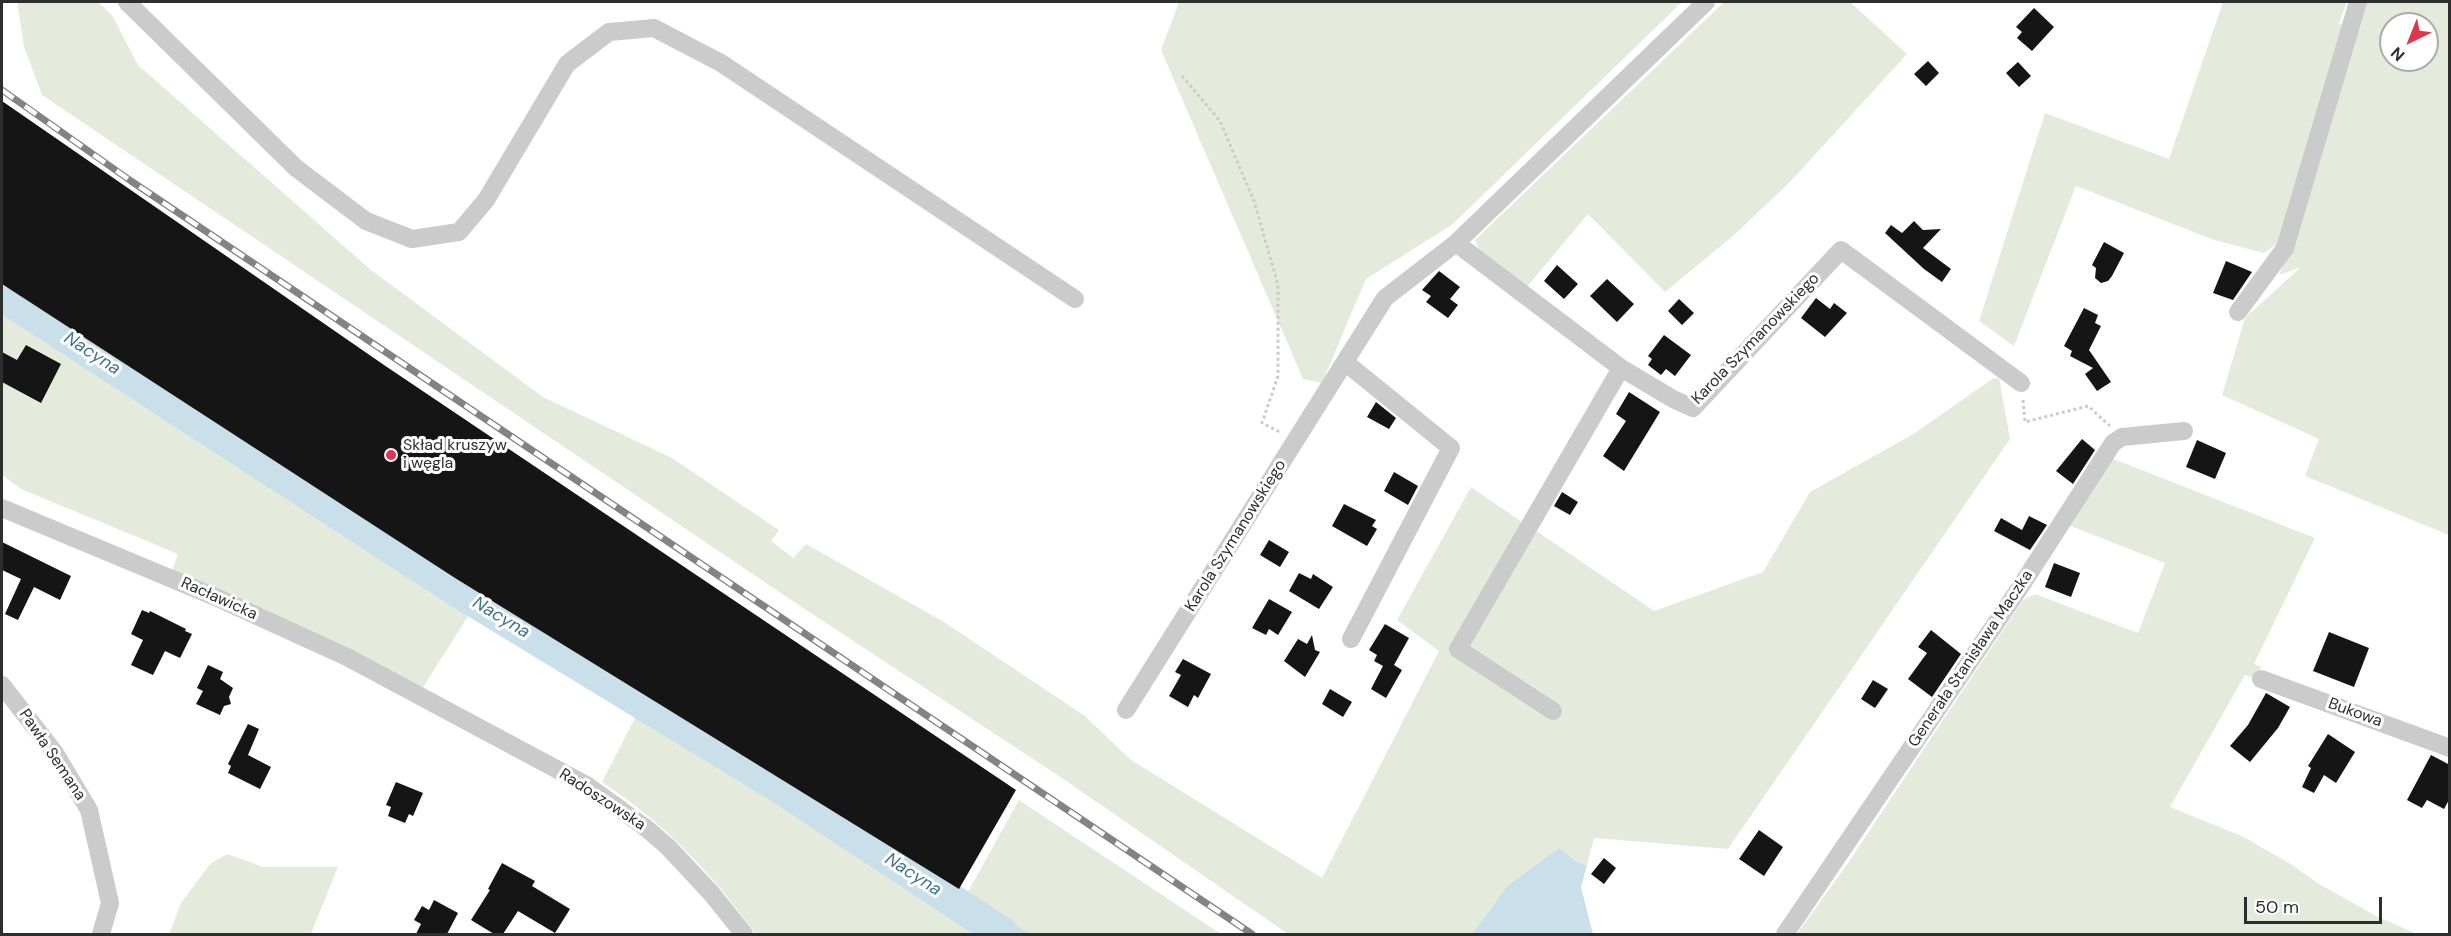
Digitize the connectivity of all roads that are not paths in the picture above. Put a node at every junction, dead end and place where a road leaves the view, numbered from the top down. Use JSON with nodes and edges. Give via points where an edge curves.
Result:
{"nodes":[{"id":1,"x":126,"y":2,"type":"edge"},
{"id":2,"x":1706,"y":2,"type":"edge"},
{"id":3,"x":2358,"y":2,"type":"edge"},
{"id":4,"x":1456,"y":243,"type":"junction"},
{"id":5,"x":1075,"y":299,"type":"dead end"},
{"id":6,"x":2238,"y":312,"type":"dead end"},
{"id":7,"x":1346,"y":363,"type":"junction"},
{"id":8,"x":1621,"y":368,"type":"junction"},
{"id":9,"x":2021,"y":383,"type":"road end"},
{"id":10,"x":2184,"y":431,"type":"dead end"},
{"id":11,"x":2,"y":508,"type":"edge"},
{"id":12,"x":1351,"y":639,"type":"dead end"},
{"id":13,"x":2260,"y":679,"type":"dead end"},
{"id":14,"x":2,"y":685,"type":"edge"},
{"id":15,"x":432,"y":701,"type":"joint"},
{"id":16,"x":1126,"y":710,"type":"dead end"},
{"id":17,"x":1552,"y":711,"type":"dead end"},
{"id":18,"x":2450,"y":748,"type":"edge"},
{"id":19,"x":101,"y":934,"type":"edge"},
{"id":20,"x":744,"y":934,"type":"edge"},
{"id":21,"x":1785,"y":934,"type":"edge"}],
"edges":[{"from":1,"to":5,"type":"street","via":[[296,168],[366,221],[412,239],[459,232],[486,200],[567,64],[609,32],[654,28],[721,63]]},
{"from":2,"to":4,"type":"street","name":"Karola Szymanowskiego"},
{"from":3,"to":6,"type":"street","via":[[2285,248]]},
{"from":4,"to":7,"type":"street","name":"Karola Szymanowskiego","via":[[1385,298]]},
{"from":4,"to":8,"type":"street","name":"Karola Szymanowskiego"},
{"from":7,"to":12,"type":"street","via":[[1450,448]]},
{"from":7,"to":16,"type":"street","name":"Karola Szymanowskiego"},
{"from":8,"to":9,"type":"street","name":"Karola Szymanowskiego","via":[[1693,408],[1841,250]]},
{"from":8,"to":17,"type":"street","via":[[1458,649]]},
{"from":10,"to":21,"type":"street","name":"Generała Stanisława Maczka","via":[[2122,437],[2113,443]]},
{"from":11,"to":15,"type":"street","name":"Racławicka","via":[[220,599]]},
{"from":13,"to":18,"type":"street","name":"Bukowa"},
{"from":14,"to":19,"type":"street","name":"Pawła Semana","via":[[55,753],[89,810],[110,903]]},
{"from":15,"to":20,"type":"street","name":"Radoszowska","via":[[588,786],[646,828],[691,870]]}]}
